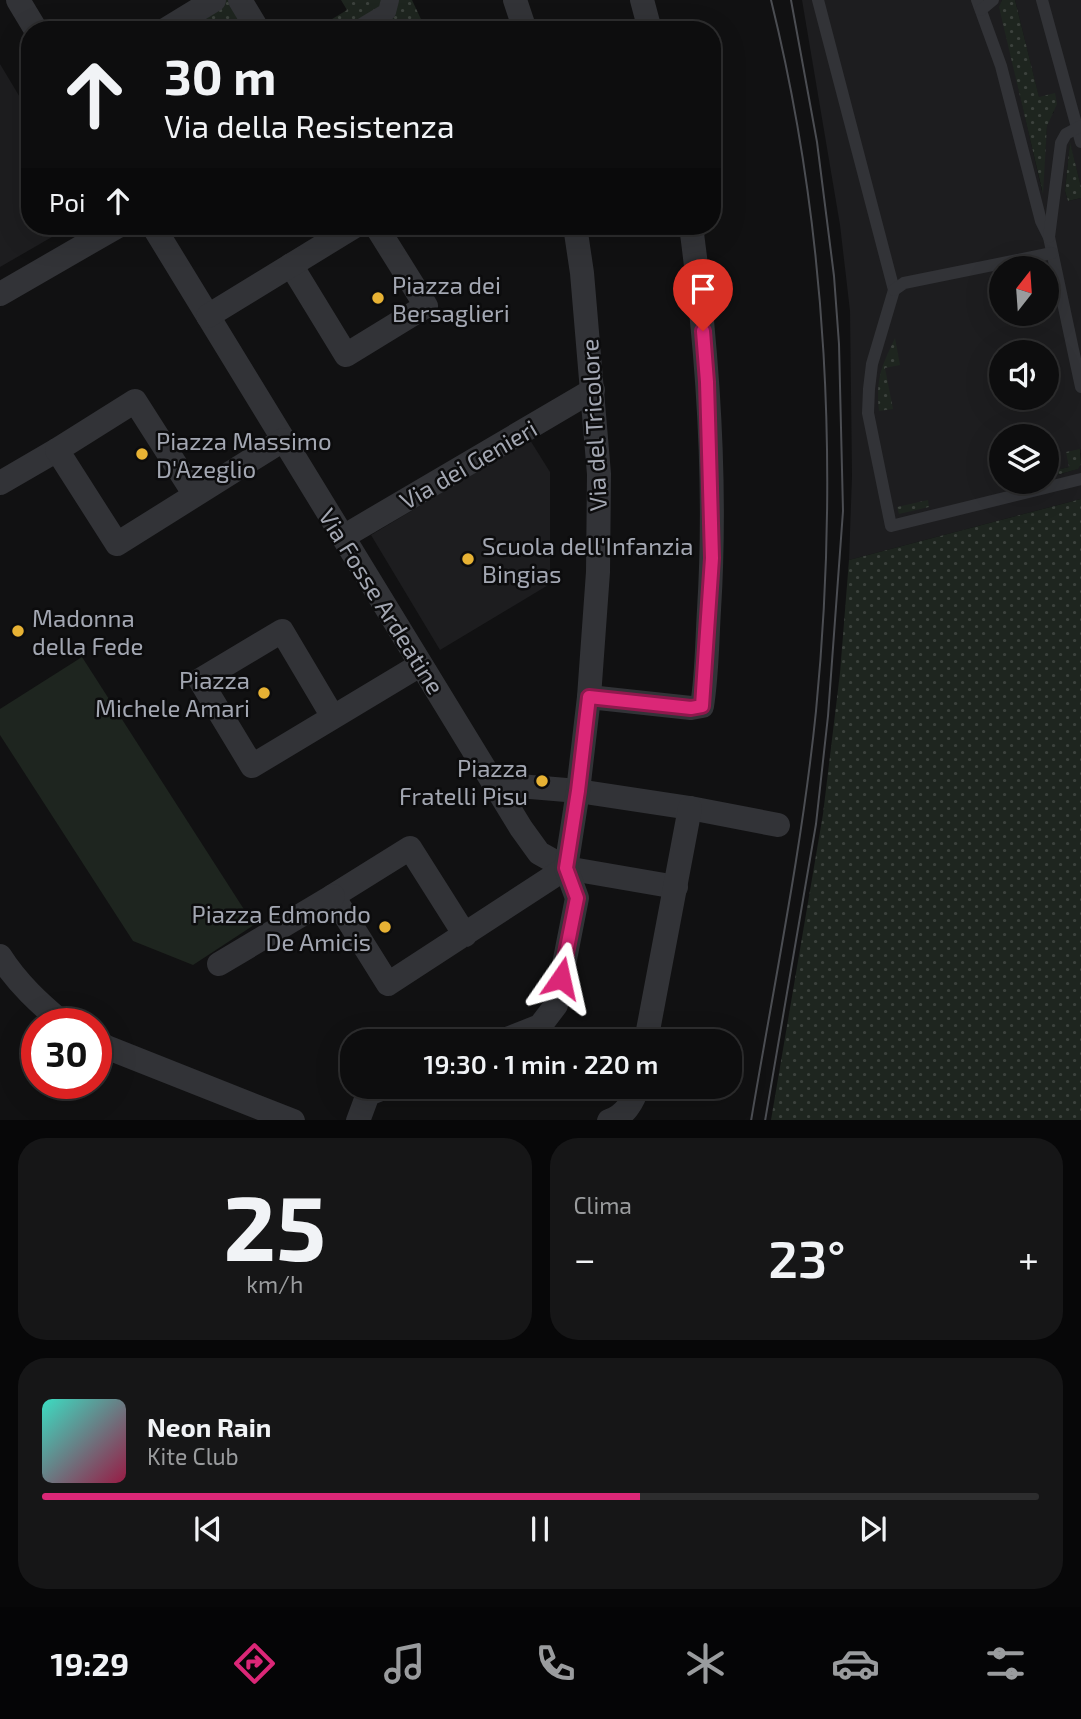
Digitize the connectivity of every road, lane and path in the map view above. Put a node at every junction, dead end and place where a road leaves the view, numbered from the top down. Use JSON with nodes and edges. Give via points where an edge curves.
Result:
{"nodes":[{"id":1,"x":18,"y":0,"type":"edge"},
{"id":2,"x":214,"y":0,"type":"edge"},
{"id":3,"x":240,"y":0,"type":"edge"},
{"id":4,"x":390,"y":0,"type":"edge"},
{"id":5,"x":515,"y":0,"type":"edge"},
{"id":6,"x":642,"y":0,"type":"edge"},
{"id":7,"x":818,"y":0,"type":"edge"},
{"id":8,"x":993,"y":0,"type":"edge"},
{"id":9,"x":1042,"y":0,"type":"edge"},
{"id":10,"x":979,"y":5,"type":"edge"},
{"id":11,"x":31,"y":21,"type":"edge"},
{"id":12,"x":180,"y":21,"type":"edge"},
{"id":13,"x":253,"y":21,"type":"edge"},
{"id":14,"x":372,"y":21,"type":"edge"},
{"id":15,"x":522,"y":21,"type":"edge"},
{"id":16,"x":648,"y":21,"type":"edge"},
{"id":17,"x":1079,"y":127,"type":"edge"},
{"id":18,"x":1081,"y":142,"type":"edge"},
{"id":19,"x":102,"y":235,"type":"edge"},
{"id":20,"x":158,"y":235,"type":"edge"},
{"id":21,"x":340,"y":235,"type":"edge"},
{"id":22,"x":382,"y":235,"type":"edge"},
{"id":23,"x":576,"y":235,"type":"edge"},
{"id":24,"x":692,"y":235,"type":"edge"},
{"id":25,"x":1049,"y":237,"type":"junction"},
{"id":26,"x":1052,"y":253,"type":"junction"},
{"id":27,"x":291,"y":265,"type":"junction"},
{"id":28,"x":894,"y":290,"type":"junction"},
{"id":29,"x":0,"y":294,"type":"edge"},
{"id":30,"x":208,"y":316,"type":"junction"},
{"id":31,"x":1081,"y":387,"type":"edge"},
{"id":32,"x":593,"y":390,"type":"junction"},
{"id":33,"x":283,"y":440,"type":"junction"},
{"id":34,"x":58,"y":450,"type":"junction"},
{"id":35,"x":1081,"y":479,"type":"edge"},
{"id":36,"x":0,"y":483,"type":"edge"},
{"id":37,"x":195,"y":495,"type":"junction"},
{"id":38,"x":343,"y":537,"type":"junction"},
{"id":39,"x":420,"y":665,"type":"junction"},
{"id":40,"x":589,"y":697,"type":"junction"},
{"id":41,"x":333,"y":717,"type":"junction"},
{"id":42,"x":578,"y":791,"type":"junction"},
{"id":43,"x":501,"y":793,"type":"junction"},
{"id":44,"x":690,"y":808,"type":"junction"},
{"id":45,"x":778,"y":825,"type":"dead end"},
{"id":46,"x":566,"y":868,"type":"junction"},
{"id":47,"x":676,"y":887,"type":"junction"},
{"id":48,"x":333,"y":896,"type":"junction"},
{"id":49,"x":465,"y":935,"type":"junction"},
{"id":50,"x":0,"y":957,"type":"edge"},
{"id":51,"x":219,"y":964,"type":"dead end"},
{"id":52,"x":47,"y":1008,"type":"edge"},
{"id":53,"x":532,"y":1029,"type":"edge"},
{"id":54,"x":648,"y":1029,"type":"edge"},
{"id":55,"x":112,"y":1049,"type":"edge"},
{"id":56,"x":366,"y":1099,"type":"edge"},
{"id":57,"x":635,"y":1099,"type":"edge"},
{"id":58,"x":290,"y":1120,"type":"edge"},
{"id":59,"x":358,"y":1120,"type":"edge"},
{"id":60,"x":612,"y":1120,"type":"edge"}],
"edges":[{"from":1,"to":11,"type":"street"},
{"from":2,"to":12,"type":"street"},
{"from":3,"to":13,"type":"street"},
{"from":4,"to":14,"type":"street","via":[[387,12]]},
{"from":5,"to":15,"type":"street"},
{"from":6,"to":16,"type":"street"},
{"from":7,"to":28,"type":"lane"},
{"from":8,"to":10,"type":"lane"},
{"from":9,"to":17,"type":"lane"},
{"from":10,"to":25,"type":"lane"},
{"from":17,"to":18,"type":"lane"},
{"from":17,"to":25,"type":"lane","via":[[1061,143]]},
{"from":19,"to":29,"type":"street"},
{"from":20,"to":30,"type":"street","name":"Via Fosse Ardeatine"},
{"from":21,"to":27,"type":"street"},
{"from":22,"to":27,"type":"street","via":[[426,306],[346,355]]},
{"from":23,"to":32,"type":"street","name":"Via del Tricolore"},
{"from":24,"to":40,"type":"street","via":[[711,474],[712,558],[702,706]]},
{"from":25,"to":26,"type":"lane"},
{"from":26,"to":28,"type":"lane","via":[[904,284]]},
{"from":26,"to":31,"type":"lane"},
{"from":27,"to":30,"type":"street"},
{"from":28,"to":35,"type":"lane","via":[[872,364],[868,413],[891,526]]},
{"from":30,"to":33,"type":"street","name":"Via Fosse Ardeatine"},
{"from":32,"to":38,"type":"street","name":"Via dei Genieri"},
{"from":32,"to":40,"type":"street","name":"Via del Tricolore","via":[[599,539]]},
{"from":33,"to":37,"type":"street"},
{"from":33,"to":38,"type":"street","name":"Via Fosse Ardeatine"},
{"from":34,"to":36,"type":"street"},
{"from":34,"to":37,"type":"street","via":[[135,401]]},
{"from":34,"to":37,"type":"street","via":[[117,544]]},
{"from":38,"to":39,"type":"street","name":"Via Fosse Ardeatine"},
{"from":39,"to":41,"type":"street"},
{"from":39,"to":43,"type":"street","name":"Via Fosse Ardeatine"},
{"from":40,"to":42,"type":"street","name":"Via del Tricolore"},
{"from":41,"to":41,"type":"street","via":[[282,631],[200,680],[252,766]]},
{"from":42,"to":43,"type":"street","via":[[519,786]]},
{"from":42,"to":44,"type":"street"},
{"from":42,"to":46,"type":"street","name":"Via del Tricolore"},
{"from":43,"to":46,"type":"street","name":"Via Fosse Ardeatine","via":[[539,853]]},
{"from":44,"to":45,"type":"street"},
{"from":44,"to":47,"type":"street"},
{"from":46,"to":47,"type":"street","name":"Via Fosse Ardeatine"},
{"from":46,"to":49,"type":"street"},
{"from":46,"to":53,"type":"street","via":[[577,898],[556,1005]]},
{"from":47,"to":54,"type":"street"},
{"from":48,"to":49,"type":"street","via":[[410,848]]},
{"from":48,"to":49,"type":"street","via":[[388,984]]},
{"from":48,"to":51,"type":"street"},
{"from":50,"to":52,"type":"street"},
{"from":55,"to":58,"type":"street"},
{"from":56,"to":59,"type":"street"},
{"from":57,"to":60,"type":"street"}]}
